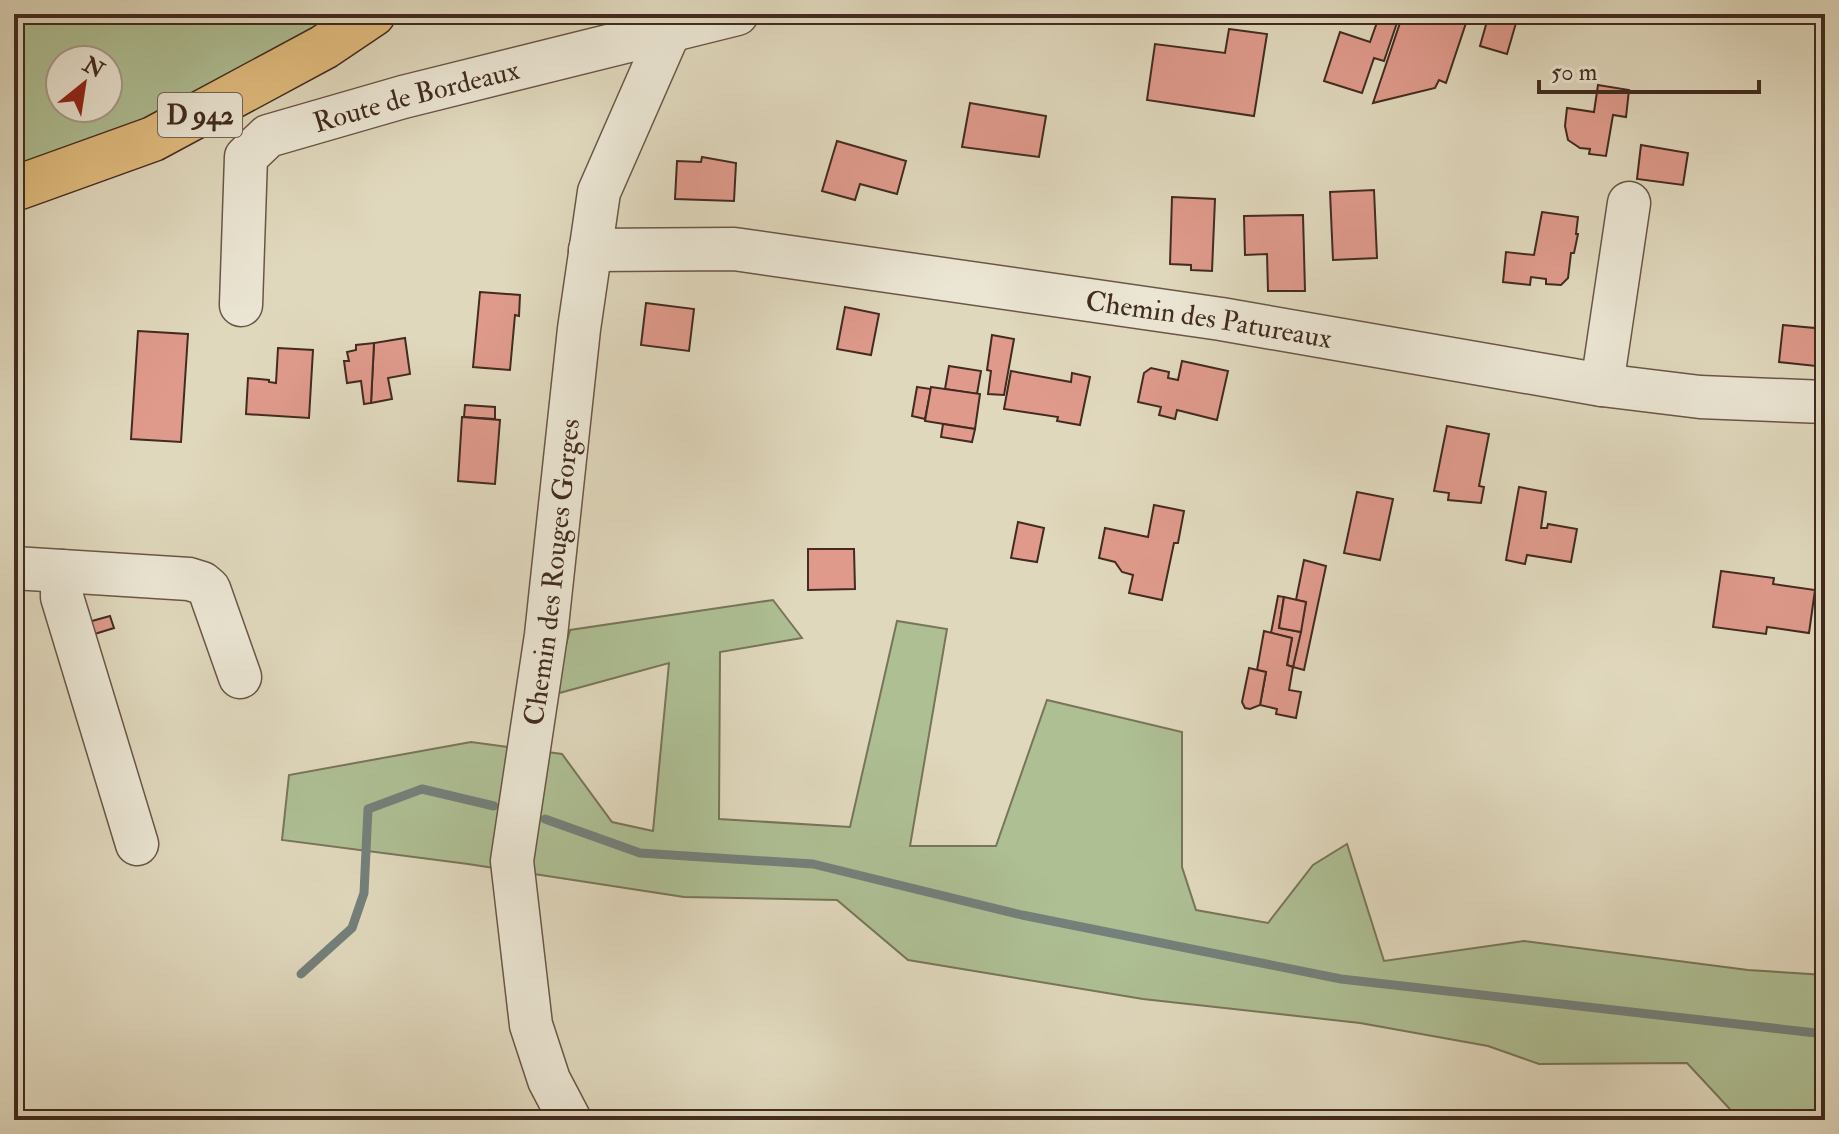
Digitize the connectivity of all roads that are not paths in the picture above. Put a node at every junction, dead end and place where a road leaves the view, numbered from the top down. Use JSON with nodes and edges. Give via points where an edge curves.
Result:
{"nodes":[{"id":1,"x":373,"y":14,"type":"edge"},
{"id":2,"x":737,"y":14,"type":"edge"},
{"id":3,"x":670,"y":30,"type":"junction"},
{"id":4,"x":14,"y":189,"type":"edge"},
{"id":5,"x":1629,"y":203,"type":"dead end"},
{"id":6,"x":590,"y":250,"type":"junction"},
{"id":7,"x":241,"y":305,"type":"dead end"},
{"id":8,"x":1602,"y":385,"type":"junction"},
{"id":9,"x":1825,"y":402,"type":"edge"},
{"id":10,"x":14,"y":568,"type":"edge"},
{"id":11,"x":62,"y":571,"type":"junction"},
{"id":12,"x":240,"y":677,"type":"dead end"},
{"id":13,"x":137,"y":844,"type":"dead end"},
{"id":14,"x":570,"y":1120,"type":"edge"}],
"edges":[{"from":1,"to":4,"type":"main road","number":"D 942","via":[[324,47],[153,139]]},
{"from":2,"to":3,"type":"street","name":"Route de Bordeaux"},
{"from":3,"to":6,"type":"street","name":"Chemin des Rouges Gorges","via":[[599,192]]},
{"from":3,"to":7,"type":"street","name":"Route de Bordeaux","via":[[268,136],[246,157]]},
{"from":5,"to":8,"type":"street"},
{"from":6,"to":8,"type":"street","name":"Chemin des Patureaux","via":[[734,249],[1221,319]]},
{"from":6,"to":14,"type":"street","name":"Chemin des Rouges Gorges","via":[[546,635],[512,861],[531,1025],[549,1080]]},
{"from":8,"to":9,"type":"street","name":"Chemin des Patureaux","via":[[1700,397]]},
{"from":10,"to":11,"type":"street"},
{"from":11,"to":12,"type":"street","via":[[202,583],[209,589]]},
{"from":11,"to":13,"type":"street","via":[[62,597]]}]}
